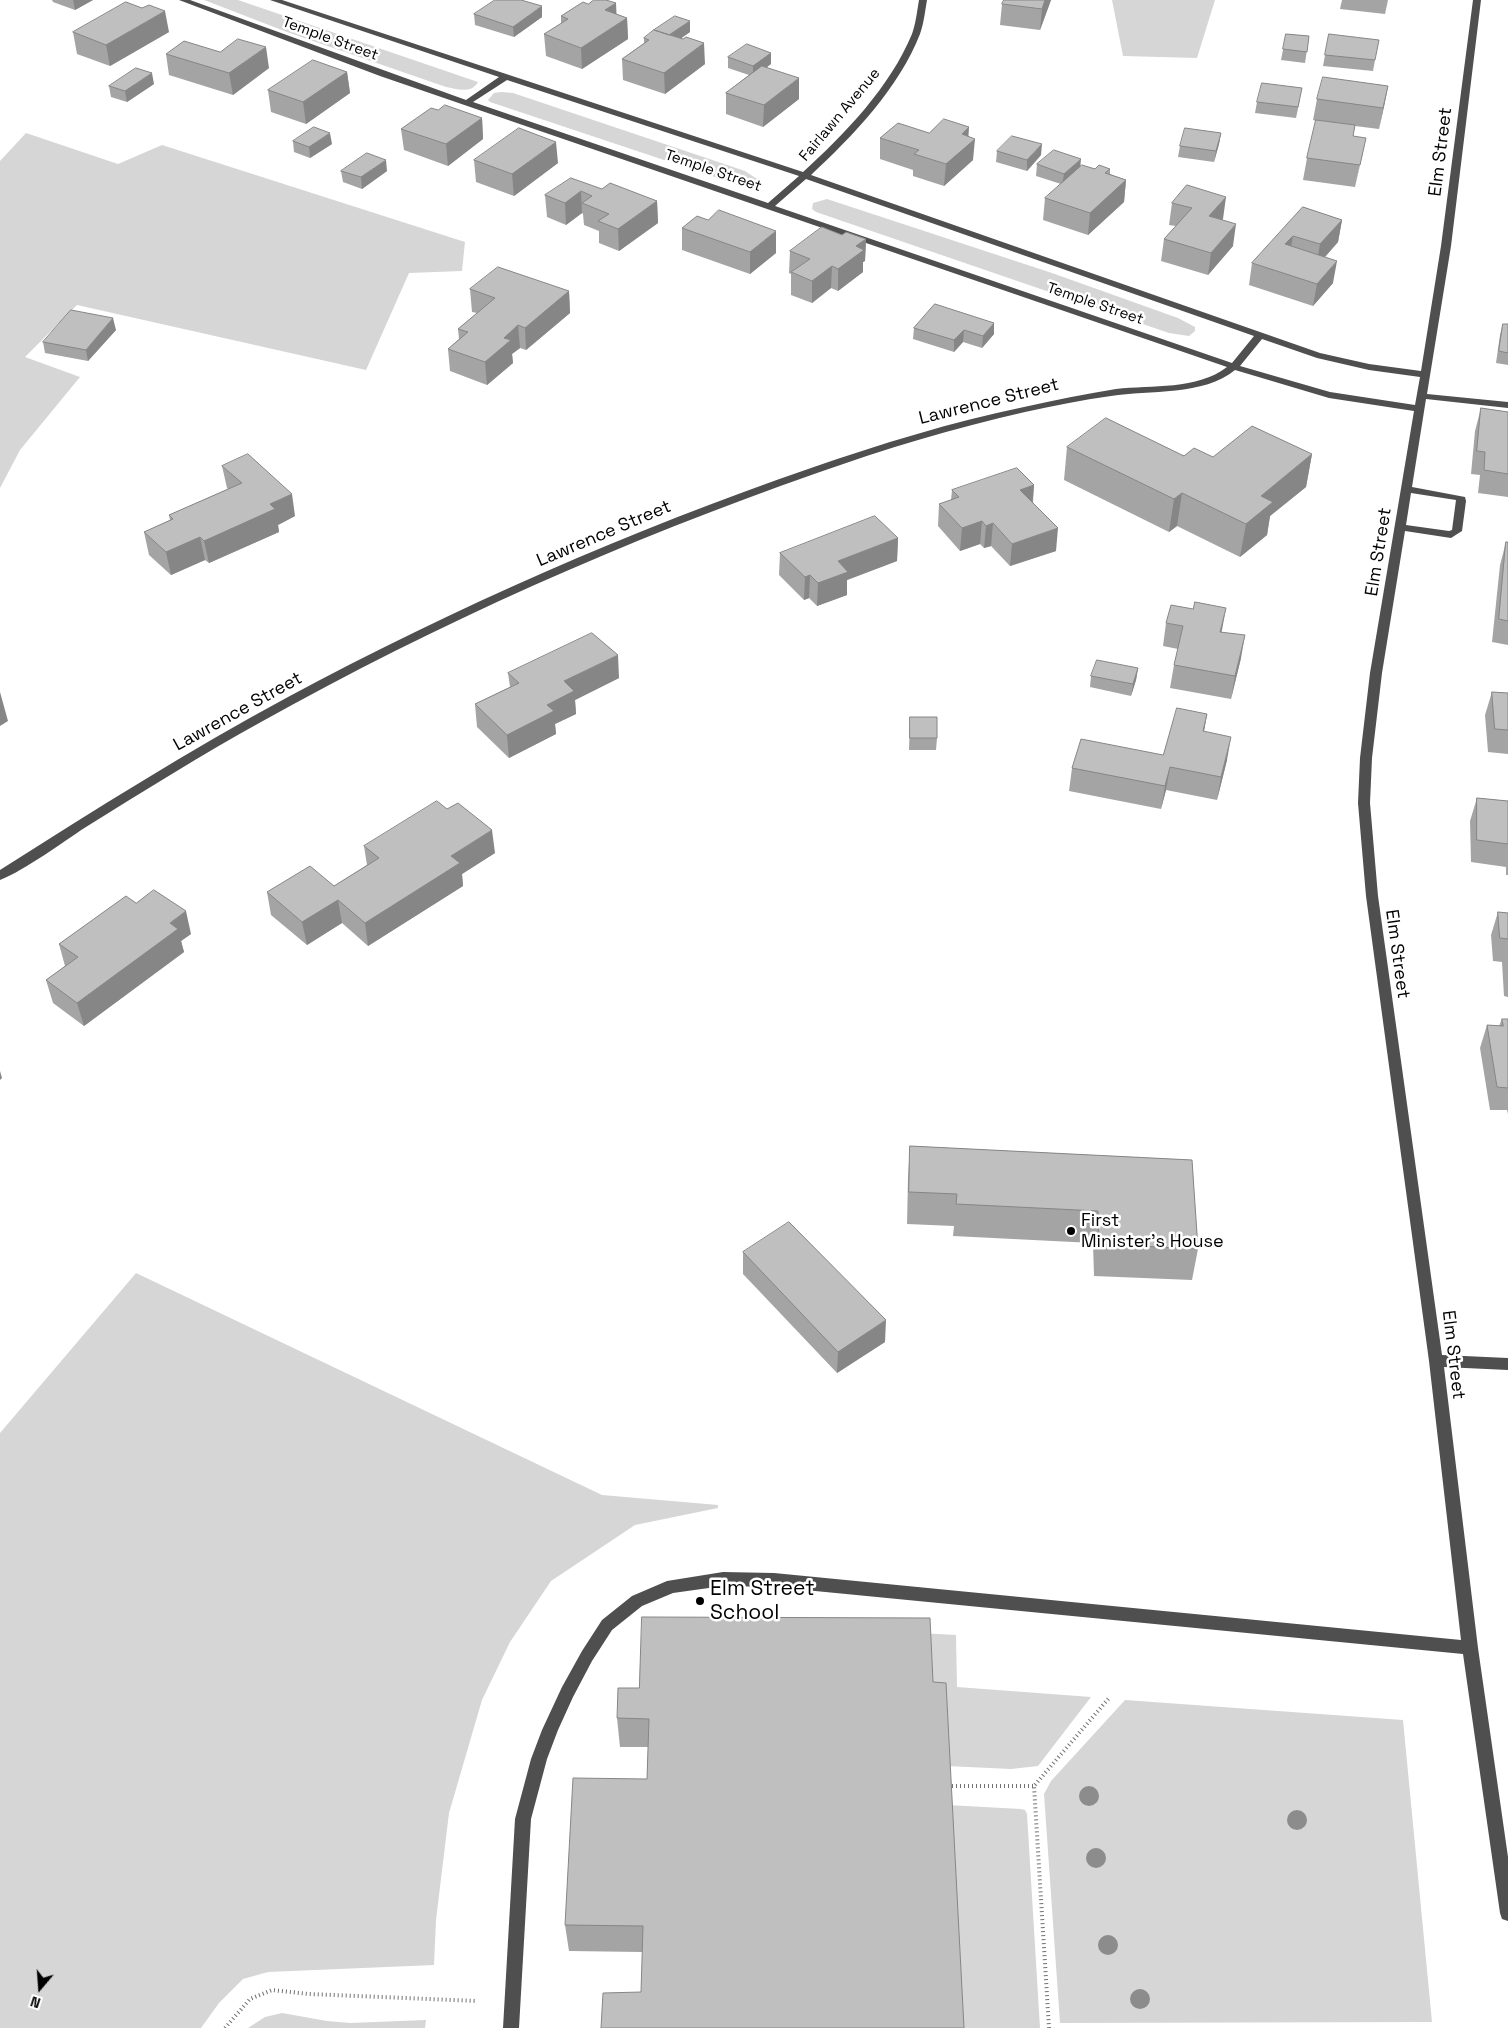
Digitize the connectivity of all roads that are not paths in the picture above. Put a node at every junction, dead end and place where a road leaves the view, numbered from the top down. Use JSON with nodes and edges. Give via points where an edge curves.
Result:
{"nodes":[{"id":1,"x":184,"y":0,"type":"edge"},
{"id":2,"x":274,"y":0,"type":"edge"},
{"id":3,"x":923,"y":0,"type":"edge"},
{"id":4,"x":1477,"y":0,"type":"edge"},
{"id":5,"x":505,"y":77,"type":"junction"},
{"id":6,"x":468,"y":102,"type":"junction"},
{"id":7,"x":806,"y":176,"type":"junction"},
{"id":8,"x":770,"y":206,"type":"junction"},
{"id":9,"x":1259,"y":336,"type":"junction"},
{"id":10,"x":1234,"y":366,"type":"junction"},
{"id":11,"x":1425,"y":375,"type":"junction"},
{"id":12,"x":1421,"y":402,"type":"junction"},
{"id":13,"x":1508,"y":405,"type":"edge"},
{"id":14,"x":1406,"y":489,"type":"junction"},
{"id":15,"x":1400,"y":527,"type":"junction"},
{"id":16,"x":0,"y":876,"type":"edge"},
{"id":17,"x":1436,"y":1361,"type":"junction"},
{"id":18,"x":1508,"y":1364,"type":"edge"},
{"id":19,"x":1470,"y":1648,"type":"junction"},
{"id":20,"x":1508,"y":1914,"type":"edge"},
{"id":21,"x":511,"y":2028,"type":"edge"}],
"edges":[{"from":1,"to":6,"type":"street","name":"Temple Street","via":[[302,46]]},
{"from":2,"to":5,"type":"street","name":"Temple Street"},
{"from":3,"to":7,"type":"street","name":"Fairlawn Avenue","via":[[916,34],[893,74]]},
{"from":4,"to":11,"type":"street","name":"Elm Street","via":[[1451,212]]},
{"from":5,"to":6,"type":"street"},
{"from":5,"to":7,"type":"street","name":"Temple Street"},
{"from":6,"to":8,"type":"street","name":"Temple Street"},
{"from":7,"to":8,"type":"street","name":"Fairlawn Avenue"},
{"from":7,"to":9,"type":"street","name":"Temple Street"},
{"from":8,"to":10,"type":"street","name":"Temple Street"},
{"from":9,"to":10,"type":"street","name":"Lawrence Street"},
{"from":9,"to":11,"type":"street","name":"Temple Street","via":[[1344,363]]},
{"from":10,"to":12,"type":"street","name":"Temple Street","via":[[1329,395]]},
{"from":10,"to":16,"type":"street","name":"Lawrence Street","via":[[1222,376],[1205,381],[1061,402],[957,425],[754,493],[598,554],[444,623],[293,700],[150,782]]},
{"from":11,"to":12,"type":"street","name":"Elm Street"},
{"from":12,"to":13,"type":"street"},
{"from":12,"to":14,"type":"street","name":"Elm Street"},
{"from":14,"to":15,"type":"street","name":"Elm Street"},
{"from":14,"to":15,"type":"street","via":[[1461,499],[1457,531],[1454,534]]},
{"from":15,"to":17,"type":"street","name":"Elm Street","via":[[1376,673],[1364,803],[1372,896]]},
{"from":17,"to":18,"type":"street"},
{"from":17,"to":19,"type":"street","name":"Elm Street"},
{"from":19,"to":20,"type":"street","name":"Elm Street"},
{"from":19,"to":21,"type":"street","via":[[774,1580],[723,1579],[672,1586],[637,1601],[607,1626],[583,1663],[539,1759],[523,1819]]}]}
